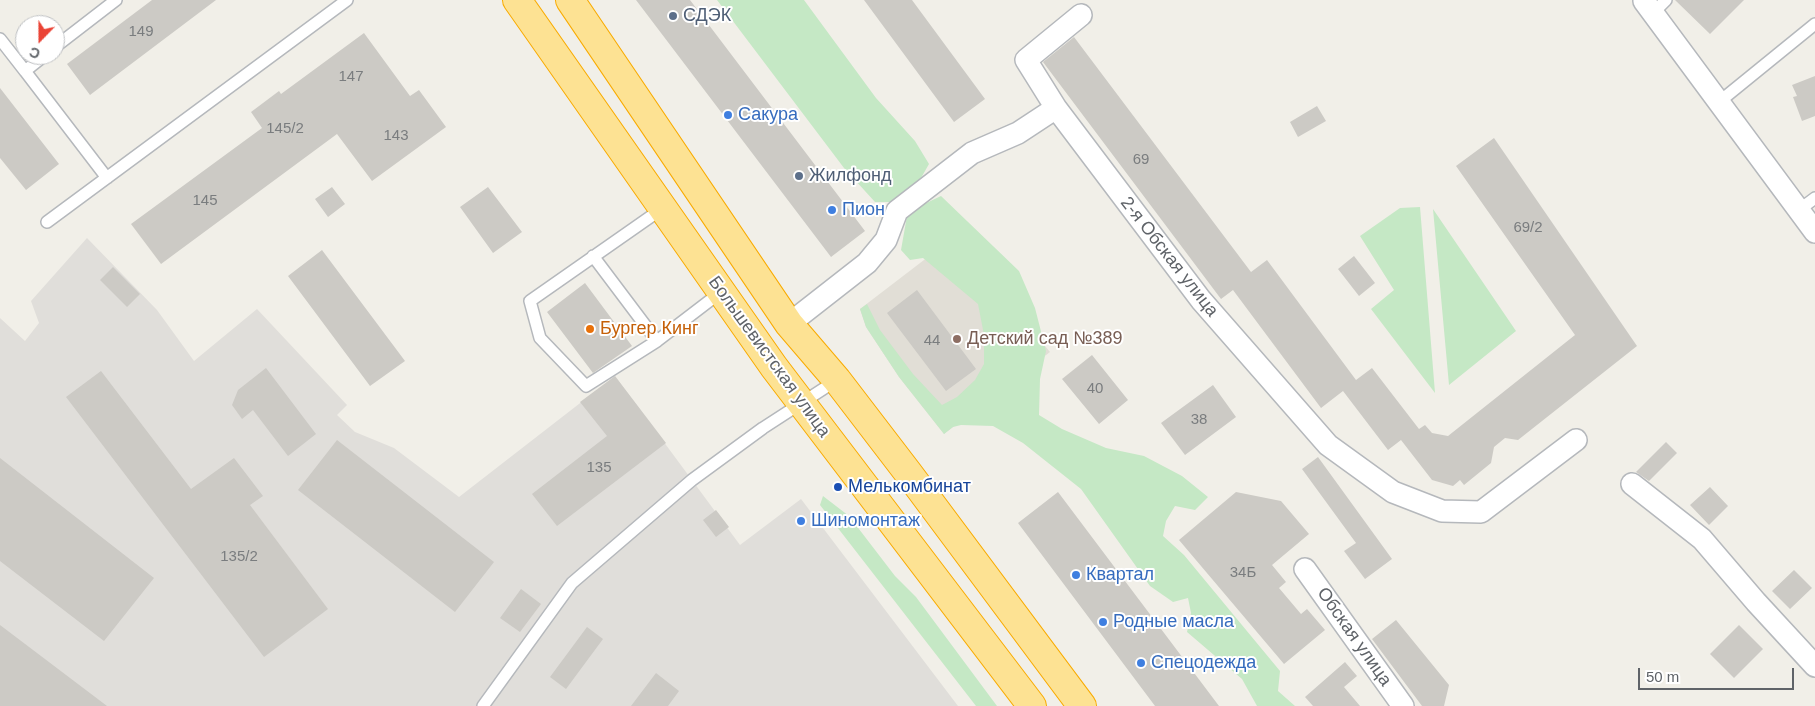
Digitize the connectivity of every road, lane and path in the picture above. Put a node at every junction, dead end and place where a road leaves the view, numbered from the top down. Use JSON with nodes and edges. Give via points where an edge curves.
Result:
{"nodes":[{"id":1,"x":116,"y":0,"type":"edge"},
{"id":2,"x":347,"y":0,"type":"edge"},
{"id":3,"x":517,"y":0,"type":"edge"},
{"id":4,"x":570,"y":0,"type":"edge"},
{"id":5,"x":1654,"y":5,"type":"edge"},
{"id":6,"x":1081,"y":15,"type":"dead end"},
{"id":7,"x":1815,"y":24,"type":"edge"},
{"id":8,"x":0,"y":39,"type":"edge"},
{"id":9,"x":65,"y":39,"type":"edge"},
{"id":10,"x":32,"y":65,"type":"edge"},
{"id":11,"x":25,"y":71,"type":"junction"},
{"id":12,"x":1719,"y":102,"type":"junction"},
{"id":13,"x":1056,"y":108,"type":"junction"},
{"id":14,"x":107,"y":178,"type":"junction"},
{"id":15,"x":1807,"y":204,"type":"edge"},
{"id":16,"x":662,"y":208,"type":"junction"},
{"id":17,"x":47,"y":222,"type":"dead end"},
{"id":18,"x":1815,"y":232,"type":"edge"},
{"id":19,"x":593,"y":256,"type":"junction"},
{"id":20,"x":721,"y":292,"type":"junction"},
{"id":21,"x":789,"y":324,"type":"junction"},
{"id":22,"x":657,"y":341,"type":"junction"},
{"id":23,"x":837,"y":380,"type":"junction"},
{"id":24,"x":802,"y":404,"type":"junction"},
{"id":25,"x":1576,"y":440,"type":"dead end"},
{"id":26,"x":1632,"y":484,"type":"dead end"},
{"id":27,"x":1305,"y":569,"type":"dead end"},
{"id":28,"x":1815,"y":666,"type":"edge"},
{"id":29,"x":482,"y":706,"type":"edge"},
{"id":30,"x":1032,"y":706,"type":"edge"},
{"id":31,"x":1082,"y":706,"type":"edge"},
{"id":32,"x":1403,"y":706,"type":"edge"}],
"edges":[{"from":1,"to":9,"type":"lane"},
{"from":2,"to":14,"type":"lane"},
{"from":3,"to":16,"type":"highway","name":"Большевистская улица"},
{"from":4,"to":21,"type":"highway","name":"Большевистская улица"},
{"from":5,"to":12,"type":"street"},
{"from":6,"to":13,"type":"street","name":"2-я Обская улица","via":[[1026,60]]},
{"from":7,"to":12,"type":"lane"},
{"from":8,"to":11,"type":"lane"},
{"from":10,"to":11,"type":"lane"},
{"from":11,"to":14,"type":"lane"},
{"from":12,"to":15,"type":"street"},
{"from":13,"to":21,"type":"street","via":[[1018,133],[972,153],[897,211],[886,240],[867,263]]},
{"from":13,"to":25,"type":"street","name":"2-я Обская улица","via":[[1200,300],[1328,445],[1393,492],[1442,511],[1481,512]]},
{"from":14,"to":17,"type":"lane"},
{"from":15,"to":18,"type":"street"},
{"from":16,"to":19,"type":"lane"},
{"from":16,"to":20,"type":"highway","name":"Большевистская улица"},
{"from":19,"to":22,"type":"lane"},
{"from":19,"to":22,"type":"lane","via":[[530,301],[540,338],[586,386]]},
{"from":20,"to":22,"type":"lane"},
{"from":20,"to":24,"type":"highway","name":"Большевистская улица"},
{"from":21,"to":23,"type":"highway","name":"Большевистская улица"},
{"from":23,"to":24,"type":"lane"},
{"from":23,"to":31,"type":"highway","name":"Большевистская улица"},
{"from":24,"to":29,"type":"lane","via":[[692,480],[572,584]]},
{"from":24,"to":30,"type":"highway","name":"Большевистская улица"},
{"from":26,"to":28,"type":"street","via":[[1702,539]]},
{"from":27,"to":32,"type":"street","name":"Обская улица"}]}
